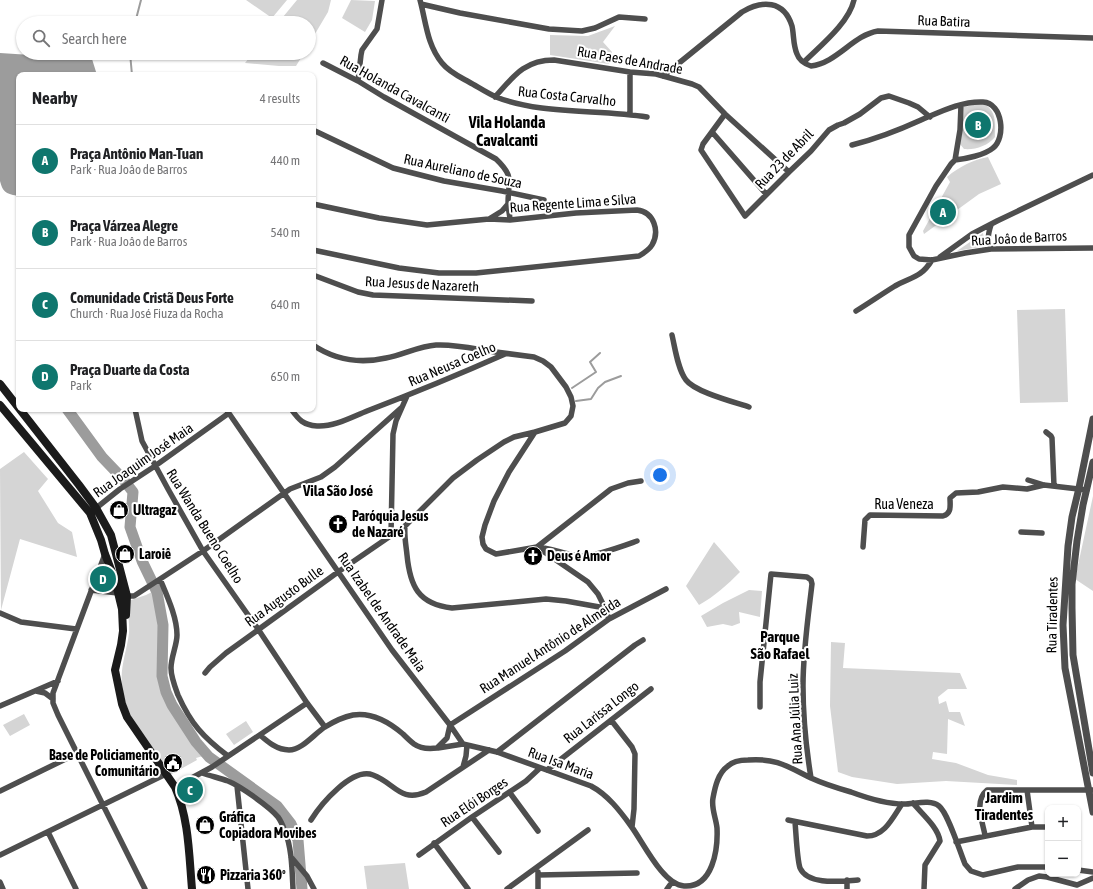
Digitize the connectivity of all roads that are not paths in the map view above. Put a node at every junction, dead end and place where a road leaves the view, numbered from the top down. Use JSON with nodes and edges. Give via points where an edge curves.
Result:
{"nodes":[{"id":1,"x":382,"y":0,"type":"edge"},
{"id":2,"x":854,"y":0,"type":"edge"},
{"id":3,"x":420,"y":2,"type":"edge"},
{"id":4,"x":645,"y":19,"type":"dead end"},
{"id":5,"x":1093,"y":38,"type":"edge"},
{"id":6,"x":804,"y":62,"type":"junction"},
{"id":7,"x":323,"y":63,"type":"dead end"},
{"id":8,"x":630,"y":72,"type":"junction"},
{"id":9,"x":663,"y":76,"type":"junction"},
{"id":10,"x":358,"y":80,"type":"junction"},
{"id":11,"x":495,"y":97,"type":"junction"},
{"id":12,"x":960,"y":105,"type":"junction"},
{"id":13,"x":630,"y":114,"type":"junction"},
{"id":14,"x":725,"y":114,"type":"junction"},
{"id":15,"x":647,"y":117,"type":"dead end"},
{"id":16,"x":930,"y":117,"type":"junction"},
{"id":17,"x":316,"y":131,"type":"edge"},
{"id":18,"x":712,"y":132,"type":"junction"},
{"id":19,"x":852,"y":145,"type":"dead end"},
{"id":20,"x":955,"y":160,"type":"junction"},
{"id":21,"x":789,"y":172,"type":"junction"},
{"id":22,"x":1093,"y":174,"type":"edge"},
{"id":23,"x":509,"y":192,"type":"junction"},
{"id":24,"x":766,"y":194,"type":"junction"},
{"id":25,"x":544,"y":200,"type":"dead end"},
{"id":26,"x":508,"y":204,"type":"junction"},
{"id":27,"x":316,"y":205,"type":"edge"},
{"id":28,"x":489,"y":219,"type":"junction"},
{"id":29,"x":510,"y":220,"type":"junction"},
{"id":30,"x":991,"y":225,"type":"junction"},
{"id":31,"x":1093,"y":248,"type":"edge"},
{"id":32,"x":991,"y":249,"type":"junction"},
{"id":33,"x":316,"y":251,"type":"edge"},
{"id":34,"x":939,"y":258,"type":"junction"},
{"id":35,"x":316,"y":276,"type":"edge"},
{"id":36,"x":532,"y":301,"type":"dead end"},
{"id":37,"x":856,"y":311,"type":"dead end"},
{"id":38,"x":672,"y":336,"type":"dead end"},
{"id":39,"x":316,"y":347,"type":"edge"},
{"id":40,"x":506,"y":354,"type":"junction"},
{"id":41,"x":1,"y":389,"type":"edge"},
{"id":42,"x":407,"y":396,"type":"junction"},
{"id":43,"x":0,"y":405,"type":"edge"},
{"id":44,"x":749,"y":407,"type":"dead end"},
{"id":45,"x":401,"y":408,"type":"junction"},
{"id":46,"x":16,"y":409,"type":"edge"},
{"id":47,"x":18,"y":412,"type":"edge"},
{"id":48,"x":135,"y":412,"type":"edge"},
{"id":49,"x":227,"y":412,"type":"edge"},
{"id":50,"x":229,"y":412,"type":"edge"},
{"id":51,"x":293,"y":412,"type":"edge"},
{"id":52,"x":1093,"y":419,"type":"edge"},
{"id":53,"x":1092,"y":431,"type":"edge"},
{"id":54,"x":535,"y":432,"type":"junction"},
{"id":55,"x":1046,"y":432,"type":"dead end"},
{"id":56,"x":1093,"y":462,"type":"edge"},
{"id":57,"x":155,"y":466,"type":"junction"},
{"id":58,"x":1028,"y":480,"type":"dead end"},
{"id":59,"x":640,"y":481,"type":"dead end"},
{"id":60,"x":1044,"y":485,"type":"junction"},
{"id":61,"x":1054,"y":486,"type":"junction"},
{"id":62,"x":1083,"y":489,"type":"junction"},
{"id":63,"x":284,"y":493,"type":"junction"},
{"id":64,"x":93,"y":510,"type":"junction"},
{"id":65,"x":405,"y":526,"type":"junction"},
{"id":66,"x":1021,"y":532,"type":"dead end"},
{"id":67,"x":1042,"y":533,"type":"dead end"},
{"id":68,"x":391,"y":536,"type":"junction"},
{"id":69,"x":637,"y":541,"type":"dead end"},
{"id":70,"x":537,"y":547,"type":"junction"},
{"id":71,"x":864,"y":547,"type":"dead end"},
{"id":72,"x":203,"y":551,"type":"junction"},
{"id":73,"x":104,"y":554,"type":"junction"},
{"id":74,"x":338,"y":572,"type":"junction"},
{"id":75,"x":1065,"y":579,"type":"junction"},
{"id":76,"x":115,"y":580,"type":"junction"},
{"id":77,"x":158,"y":580,"type":"junction"},
{"id":78,"x":1073,"y":580,"type":"junction"},
{"id":79,"x":666,"y":589,"type":"dead end"},
{"id":80,"x":91,"y":590,"type":"junction"},
{"id":81,"x":118,"y":593,"type":"junction"},
{"id":82,"x":127,"y":596,"type":"junction"},
{"id":83,"x":605,"y":608,"type":"junction"},
{"id":84,"x":0,"y":613,"type":"edge"},
{"id":85,"x":609,"y":619,"type":"junction"},
{"id":86,"x":76,"y":629,"type":"junction"},
{"id":87,"x":258,"y":629,"type":"junction"},
{"id":88,"x":643,"y":640,"type":"dead end"},
{"id":89,"x":121,"y":645,"type":"junction"},
{"id":90,"x":205,"y":673,"type":"dead end"},
{"id":91,"x":58,"y":681,"type":"junction"},
{"id":92,"x":651,"y":689,"type":"dead end"},
{"id":93,"x":36,"y":691,"type":"junction"},
{"id":94,"x":53,"y":699,"type":"junction"},
{"id":95,"x":306,"y":703,"type":"junction"},
{"id":96,"x":0,"y":706,"type":"edge"},
{"id":97,"x":760,"y":707,"type":"dead end"},
{"id":98,"x":611,"y":720,"type":"junction"},
{"id":99,"x":450,"y":725,"type":"junction"},
{"id":100,"x":325,"y":727,"type":"junction"},
{"id":101,"x":260,"y":735,"type":"junction"},
{"id":102,"x":465,"y":745,"type":"junction"},
{"id":103,"x":437,"y":748,"type":"junction"},
{"id":104,"x":490,"y":750,"type":"junction"},
{"id":105,"x":497,"y":752,"type":"junction"},
{"id":106,"x":78,"y":753,"type":"junction"},
{"id":107,"x":228,"y":756,"type":"junction"},
{"id":108,"x":463,"y":767,"type":"junction"},
{"id":109,"x":540,"y":768,"type":"junction"},
{"id":110,"x":547,"y":770,"type":"junction"},
{"id":111,"x":1084,"y":770,"type":"junction"},
{"id":112,"x":1093,"y":771,"type":"edge"},
{"id":113,"x":202,"y":773,"type":"junction"},
{"id":114,"x":166,"y":774,"type":"junction"},
{"id":115,"x":811,"y":778,"type":"junction"},
{"id":116,"x":237,"y":786,"type":"junction"},
{"id":117,"x":175,"y":787,"type":"junction"},
{"id":118,"x":1027,"y":790,"type":"junction"},
{"id":119,"x":1091,"y":790,"type":"edge"},
{"id":120,"x":0,"y":791,"type":"edge"},
{"id":121,"x":510,"y":793,"type":"junction"},
{"id":122,"x":913,"y":803,"type":"junction"},
{"id":123,"x":902,"y":804,"type":"junction"},
{"id":124,"x":104,"y":805,"type":"junction"},
{"id":125,"x":1093,"y":812,"type":"edge"},
{"id":126,"x":472,"y":817,"type":"junction"},
{"id":127,"x":311,"y":820,"type":"dead end"},
{"id":128,"x":788,"y":820,"type":"dead end"},
{"id":129,"x":795,"y":822,"type":"junction"},
{"id":130,"x":632,"y":827,"type":"junction"},
{"id":131,"x":1032,"y":827,"type":"junction"},
{"id":132,"x":1045,"y":827,"type":"edge"},
{"id":133,"x":588,"y":830,"type":"dead end"},
{"id":134,"x":538,"y":831,"type":"dead end"},
{"id":135,"x":48,"y":832,"type":"junction"},
{"id":136,"x":984,"y":836,"type":"junction"},
{"id":137,"x":956,"y":842,"type":"junction"},
{"id":138,"x":434,"y":844,"type":"junction"},
{"id":139,"x":499,"y":852,"type":"dead end"},
{"id":140,"x":0,"y":855,"type":"edge"},
{"id":141,"x":419,"y":855,"type":"dead end"},
{"id":142,"x":291,"y":857,"type":"junction"},
{"id":143,"x":538,"y":866,"type":"junction"},
{"id":144,"x":1045,"y":867,"type":"edge"},
{"id":145,"x":1081,"y":870,"type":"edge"},
{"id":146,"x":1093,"y":872,"type":"edge"},
{"id":147,"x":637,"y":873,"type":"dead end"},
{"id":148,"x":538,"y":875,"type":"junction"},
{"id":149,"x":1093,"y":878,"type":"edge"},
{"id":150,"x":847,"y":880,"type":"junction"},
{"id":151,"x":858,"y":880,"type":"dead end"},
{"id":152,"x":0,"y":882,"type":"edge"},
{"id":153,"x":672,"y":882,"type":"junction"},
{"id":154,"x":1076,"y":887,"type":"edge"},
{"id":155,"x":3,"y":889,"type":"edge"},
{"id":156,"x":76,"y":889,"type":"edge"},
{"id":157,"x":145,"y":889,"type":"edge"},
{"id":158,"x":192,"y":889,"type":"edge"},
{"id":159,"x":248,"y":889,"type":"edge"},
{"id":160,"x":293,"y":889,"type":"edge"},
{"id":161,"x":314,"y":889,"type":"edge"},
{"id":162,"x":468,"y":889,"type":"edge"},
{"id":163,"x":508,"y":889,"type":"edge"},
{"id":164,"x":538,"y":889,"type":"edge"},
{"id":165,"x":667,"y":889,"type":"edge"},
{"id":166,"x":847,"y":889,"type":"edge"},
{"id":167,"x":924,"y":889,"type":"edge"},
{"id":168,"x":1015,"y":889,"type":"edge"}],
"edges":[{"from":1,"to":10,"type":"street","via":[[376,29],[362,50]]},
{"from":2,"to":6,"type":"street","via":[[846,19]]},
{"from":3,"to":4,"type":"street","via":[[460,13],[549,29],[595,28],[619,17]]},
{"from":3,"to":11,"type":"street","name":"Rua Costa Carvalho","via":[[430,41],[442,63],[450,71]]},
{"from":5,"to":6,"type":"street","name":"Rua Batira","via":[[878,31],[866,34],[823,62],[811,66]]},
{"from":6,"to":9,"type":"street","via":[[797,54],[792,26],[785,11],[778,6],[767,4],[742,12]]},
{"from":7,"to":10,"type":"street","name":"Rua Holanda Cavalcanti"},
{"from":8,"to":9,"type":"street","name":"Rua Paes de Andrade"},
{"from":8,"to":11,"type":"street","name":"Rua Paes de Andrade","via":[[545,60],[519,71]]},
{"from":8,"to":13,"type":"street"},
{"from":9,"to":14,"type":"street","name":"Rua Paes de Andrade","via":[[699,87]]},
{"from":10,"to":23,"type":"street","name":"Rua Holanda Cavalcanti","via":[[496,159],[506,169],[510,178]]},
{"from":11,"to":13,"type":"street","name":"Rua Costa Carvalho","via":[[554,109]]},
{"from":12,"to":16,"type":"street"},
{"from":12,"to":20,"type":"street","name":"Rua Joâo de Barros","via":[[960,130]]},
{"from":12,"to":20,"type":"street","via":[[983,102],[994,106],[1000,117],[999,137],[994,148],[966,159]]},
{"from":13,"to":15,"type":"street","name":"Rua Costa Carvalho"},
{"from":14,"to":18,"type":"street"},
{"from":14,"to":21,"type":"street","name":"Rua Paes de Andrade"},
{"from":16,"to":19,"type":"street","via":[[889,134]]},
{"from":16,"to":21,"type":"street","name":"Rua 23 de Abril","via":[[909,102],[889,96],[882,98],[860,114],[829,130]]},
{"from":17,"to":23,"type":"street","name":"Rua Aureliano de Souza","via":[[393,168],[444,181]]},
{"from":18,"to":24,"type":"street"},
{"from":18,"to":24,"type":"street","name":"Rua 23 de Abril","via":[[701,147],[702,153],[746,216]]},
{"from":20,"to":34,"type":"street","name":"Rua Joâo de Barros","via":[[936,186],[909,235],[908,247],[914,256],[919,259]]},
{"from":21,"to":24,"type":"street","name":"Rua 23 de Abril"},
{"from":22,"to":30,"type":"street"},
{"from":23,"to":25,"type":"street","name":"Rua Aureliano de Souza"},
{"from":23,"to":26,"type":"street","name":"Rua Holanda Cavalcanti"},
{"from":26,"to":28,"type":"street"},
{"from":26,"to":29,"type":"street","name":"Rua Holanda Cavalcanti"},
{"from":27,"to":28,"type":"street","name":"Rua Regente Lima e Silva","via":[[427,225]]},
{"from":28,"to":29,"type":"street","name":"Rua Regente Lima e Silva"},
{"from":29,"to":33,"type":"street","name":"Rua Regente Lima e Silva","via":[[630,209],[645,211],[652,218],[655,227],[652,246],[639,256],[476,273],[439,273],[399,268]]},
{"from":30,"to":32,"type":"street","via":[[987,234]]},
{"from":30,"to":34,"type":"street","via":[[972,234]]},
{"from":31,"to":32,"type":"street","name":"Rua Joâo de Barros"},
{"from":32,"to":34,"type":"street","name":"Rua Joâo de Barros"},
{"from":34,"to":37,"type":"street","via":[[920,275],[896,285]]},
{"from":35,"to":36,"type":"street","name":"Rua Jesus de Nazareth","via":[[373,295]]},
{"from":38,"to":44,"type":"street","via":[[680,366],[689,384]]},
{"from":39,"to":40,"type":"street","via":[[329,354],[356,361],[386,358],[435,345],[459,346]]},
{"from":40,"to":42,"type":"street","name":"Rua Neusa Coelho"},
{"from":40,"to":54,"type":"street","via":[[543,360],[557,374],[571,397],[571,416],[565,423]]},
{"from":41,"to":46,"type":"main road"},
{"from":42,"to":45,"type":"street"},
{"from":42,"to":51,"type":"street","name":"Rua Neusa Coelho","via":[[326,426],[299,421]]},
{"from":43,"to":64,"type":"main road"},
{"from":45,"to":63,"type":"street","name":"Rua Neusa Coelho","via":[[335,467],[321,477],[295,486]]},
{"from":45,"to":68,"type":"street","via":[[393,434]]},
{"from":47,"to":64,"type":"main road"},
{"from":48,"to":57,"type":"street","name":"Rua Wanda Bueno Coelho","via":[[142,441]]},
{"from":49,"to":57,"type":"street","name":"Rua Joaquim José Maia"},
{"from":50,"to":63,"type":"street","name":"Rua Izabel de Andrade Maia"},
{"from":52,"to":53,"type":"street","name":"Rua Tiradentes"},
{"from":53,"to":62,"type":"street","name":"Rua Tiradentes"},
{"from":54,"to":65,"type":"street","name":"Rua Augusto Bulle","via":[[514,437],[473,462]]},
{"from":54,"to":70,"type":"street","via":[[502,485],[482,537],[486,549],[496,554]]},
{"from":55,"to":61,"type":"street","via":[[1052,438]]},
{"from":56,"to":62,"type":"street","name":"Rua Tiradentes"},
{"from":57,"to":64,"type":"street","name":"Rua Joaquim José Maia","via":[[120,488]]},
{"from":57,"to":72,"type":"street","name":"Rua Wanda Bueno Coelho"},
{"from":58,"to":60,"type":"street"},
{"from":59,"to":70,"type":"street","via":[[611,489]]},
{"from":60,"to":61,"type":"street"},
{"from":60,"to":71,"type":"street","name":"Rua Veneza","via":[[956,493],[950,498],[949,512],[943,516],[870,515],[865,520]]},
{"from":61,"to":62,"type":"street"},
{"from":62,"to":75,"type":"street","name":"Rua Tiradentes","via":[[1072,517]]},
{"from":62,"to":78,"type":"street","name":"Rua Tiradentes"},
{"from":63,"to":72,"type":"street","name":"Rua Neusa Coelho"},
{"from":63,"to":74,"type":"street","name":"Rua Izabel de Andrade Maia"},
{"from":64,"to":73,"type":"main road"},
{"from":64,"to":82,"type":"main road","via":[[111,535]]},
{"from":65,"to":68,"type":"street","name":"Rua Augusto Bulle"},
{"from":65,"to":83,"type":"street","via":[[407,563],[414,586],[425,599],[438,605],[463,608],[546,599]]},
{"from":66,"to":67,"type":"street"},
{"from":68,"to":74,"type":"street","name":"Rua Augusto Bulle"},
{"from":69,"to":70,"type":"street","via":[[582,556]]},
{"from":70,"to":83,"type":"street","via":[[588,582]]},
{"from":72,"to":77,"type":"street","name":"Rua Neusa Coelho"},
{"from":72,"to":87,"type":"street","name":"Rua Wanda Bueno Coelho"},
{"from":73,"to":76,"type":"main road"},
{"from":73,"to":80,"type":"street"},
{"from":74,"to":87,"type":"street","name":"Rua Augusto Bulle"},
{"from":74,"to":99,"type":"street","name":"Rua Izabel de Andrade Maia","via":[[392,650]]},
{"from":75,"to":78,"type":"street"},
{"from":75,"to":111,"type":"street","name":"Rua Tiradentes","via":[[1065,668]]},
{"from":76,"to":81,"type":"main road"},
{"from":76,"to":82,"type":"main road"},
{"from":77,"to":82,"type":"street","name":"Rua Neusa Coelho","via":[[134,596]]},
{"from":77,"to":107,"type":"street","via":[[174,615],[177,636],[171,668],[175,688],[194,724]]},
{"from":78,"to":112,"type":"street","name":"Rua Tiradentes","via":[[1073,655]]},
{"from":79,"to":85,"type":"street","name":"Rua Manuel Antônio de Almeida"},
{"from":80,"to":81,"type":"street"},
{"from":80,"to":86,"type":"street"},
{"from":81,"to":89,"type":"main road","via":[[122,609]]},
{"from":82,"to":89,"type":"main road","via":[[126,632]]},
{"from":83,"to":85,"type":"street"},
{"from":84,"to":86,"type":"street","via":[[21,622]]},
{"from":85,"to":99,"type":"street","name":"Rua Manuel Antônio de Almeida","via":[[565,651]]},
{"from":86,"to":91,"type":"street"},
{"from":87,"to":90,"type":"street","name":"Rua Augusto Bulle","via":[[226,652]]},
{"from":87,"to":95,"type":"street","name":"Rua Wanda Bueno Coelho"},
{"from":88,"to":105,"type":"street"},
{"from":89,"to":114,"type":"main road","via":[[115,670],[122,704],[127,717]]},
{"from":91,"to":93,"type":"street"},
{"from":91,"to":94,"type":"street"},
{"from":92,"to":98,"type":"street","name":"Rua Larissa Longo"},
{"from":93,"to":94,"type":"street","via":[[45,693]]},
{"from":93,"to":96,"type":"street"},
{"from":94,"to":106,"type":"street","via":[[58,715]]},
{"from":95,"to":100,"type":"street","name":"Rua Wanda Bueno Coelho"},
{"from":95,"to":101,"type":"street"},
{"from":97,"to":115,"type":"street","name":"Rua Ana Júlia Luiz","via":[[762,657],[771,574],[807,577],[812,582],[803,685],[805,733]]},
{"from":98,"to":110,"type":"street","name":"Rua Larissa Longo"},
{"from":98,"to":130,"type":"street","via":[[635,754]]},
{"from":99,"to":102,"type":"street","name":"Rua Izabel de Andrade Maia"},
{"from":99,"to":103,"type":"street","via":[[447,738]]},
{"from":100,"to":101,"type":"street","via":[[294,749],[281,749]]},
{"from":100,"to":103,"type":"street","via":[[353,715],[372,716],[393,726],[414,745]]},
{"from":101,"to":107,"type":"street"},
{"from":102,"to":103,"type":"street"},
{"from":102,"to":104,"type":"street","name":"Rua Isa Maria"},
{"from":102,"to":108,"type":"street"},
{"from":104,"to":105,"type":"street","name":"Rua Isa Maria"},
{"from":104,"to":108,"type":"street"},
{"from":105,"to":109,"type":"street","name":"Rua Isa Maria"},
{"from":106,"to":120,"type":"street"},
{"from":106,"to":124,"type":"street"},
{"from":107,"to":113,"type":"street"},
{"from":108,"to":127,"type":"street","via":[[426,792],[412,796],[402,793],[373,775],[362,774],[327,799]]},
{"from":109,"to":110,"type":"street","name":"Rua Isa Maria"},
{"from":109,"to":121,"type":"street","name":"Rua Elói Borges"},
{"from":110,"to":130,"type":"street","name":"Rua Isa Maria","via":[[599,791]]},
{"from":111,"to":112,"type":"street"},
{"from":111,"to":119,"type":"street","name":"Rua Tiradentes"},
{"from":113,"to":116,"type":"street"},
{"from":113,"to":117,"type":"street"},
{"from":114,"to":117,"type":"main road"},
{"from":114,"to":124,"type":"street"},
{"from":115,"to":123,"type":"street","via":[[856,794]]},
{"from":115,"to":153,"type":"street","via":[[771,760],[742,760],[727,766],[720,775],[713,798],[717,842],[711,868],[697,884],[683,886]]},
{"from":116,"to":142,"type":"street","via":[[278,818],[286,832]]},
{"from":116,"to":159,"type":"street"},
{"from":117,"to":158,"type":"main road","via":[[186,823]]},
{"from":118,"to":119,"type":"street"},
{"from":118,"to":131,"type":"street"},
{"from":118,"to":136,"type":"street","via":[[992,789],[985,792],[980,804]]},
{"from":119,"to":125,"type":"street","name":"Rua Tiradentes"},
{"from":121,"to":126,"type":"street","name":"Rua Elói Borges"},
{"from":121,"to":134,"type":"street"},
{"from":122,"to":123,"type":"street"},
{"from":122,"to":137,"type":"street","via":[[929,802],[940,807]]},
{"from":122,"to":167,"type":"street","via":[[939,837],[938,845],[925,865]]},
{"from":123,"to":129,"type":"street","via":[[887,826],[875,836]]},
{"from":124,"to":135,"type":"street"},
{"from":124,"to":157,"type":"street"},
{"from":126,"to":138,"type":"street","name":"Rua Elói Borges"},
{"from":126,"to":139,"type":"street"},
{"from":128,"to":129,"type":"street"},
{"from":129,"to":150,"type":"street","via":[[800,867],[805,874],[818,880]]},
{"from":130,"to":153,"type":"street","name":"Rua Isa Maria","via":[[660,869]]},
{"from":131,"to":132,"type":"street"},
{"from":131,"to":136,"type":"street"},
{"from":133,"to":143,"type":"street"},
{"from":135,"to":140,"type":"street"},
{"from":135,"to":156,"type":"street"},
{"from":136,"to":137,"type":"street"},
{"from":137,"to":144,"type":"street","via":[[965,864],[978,874],[1018,867]]},
{"from":138,"to":141,"type":"street","name":"Rua Elói Borges"},
{"from":138,"to":162,"type":"street"},
{"from":142,"to":160,"type":"street"},
{"from":142,"to":161,"type":"street"},
{"from":143,"to":148,"type":"street"},
{"from":143,"to":163,"type":"street"},
{"from":145,"to":146,"type":"street"},
{"from":147,"to":148,"type":"street"},
{"from":148,"to":164,"type":"street"},
{"from":149,"to":154,"type":"street"},
{"from":150,"to":151,"type":"street"},
{"from":150,"to":166,"type":"street"},
{"from":152,"to":155,"type":"street"},
{"from":153,"to":165,"type":"street"},
{"from":154,"to":168,"type":"street","via":[[1039,876]]}]}
